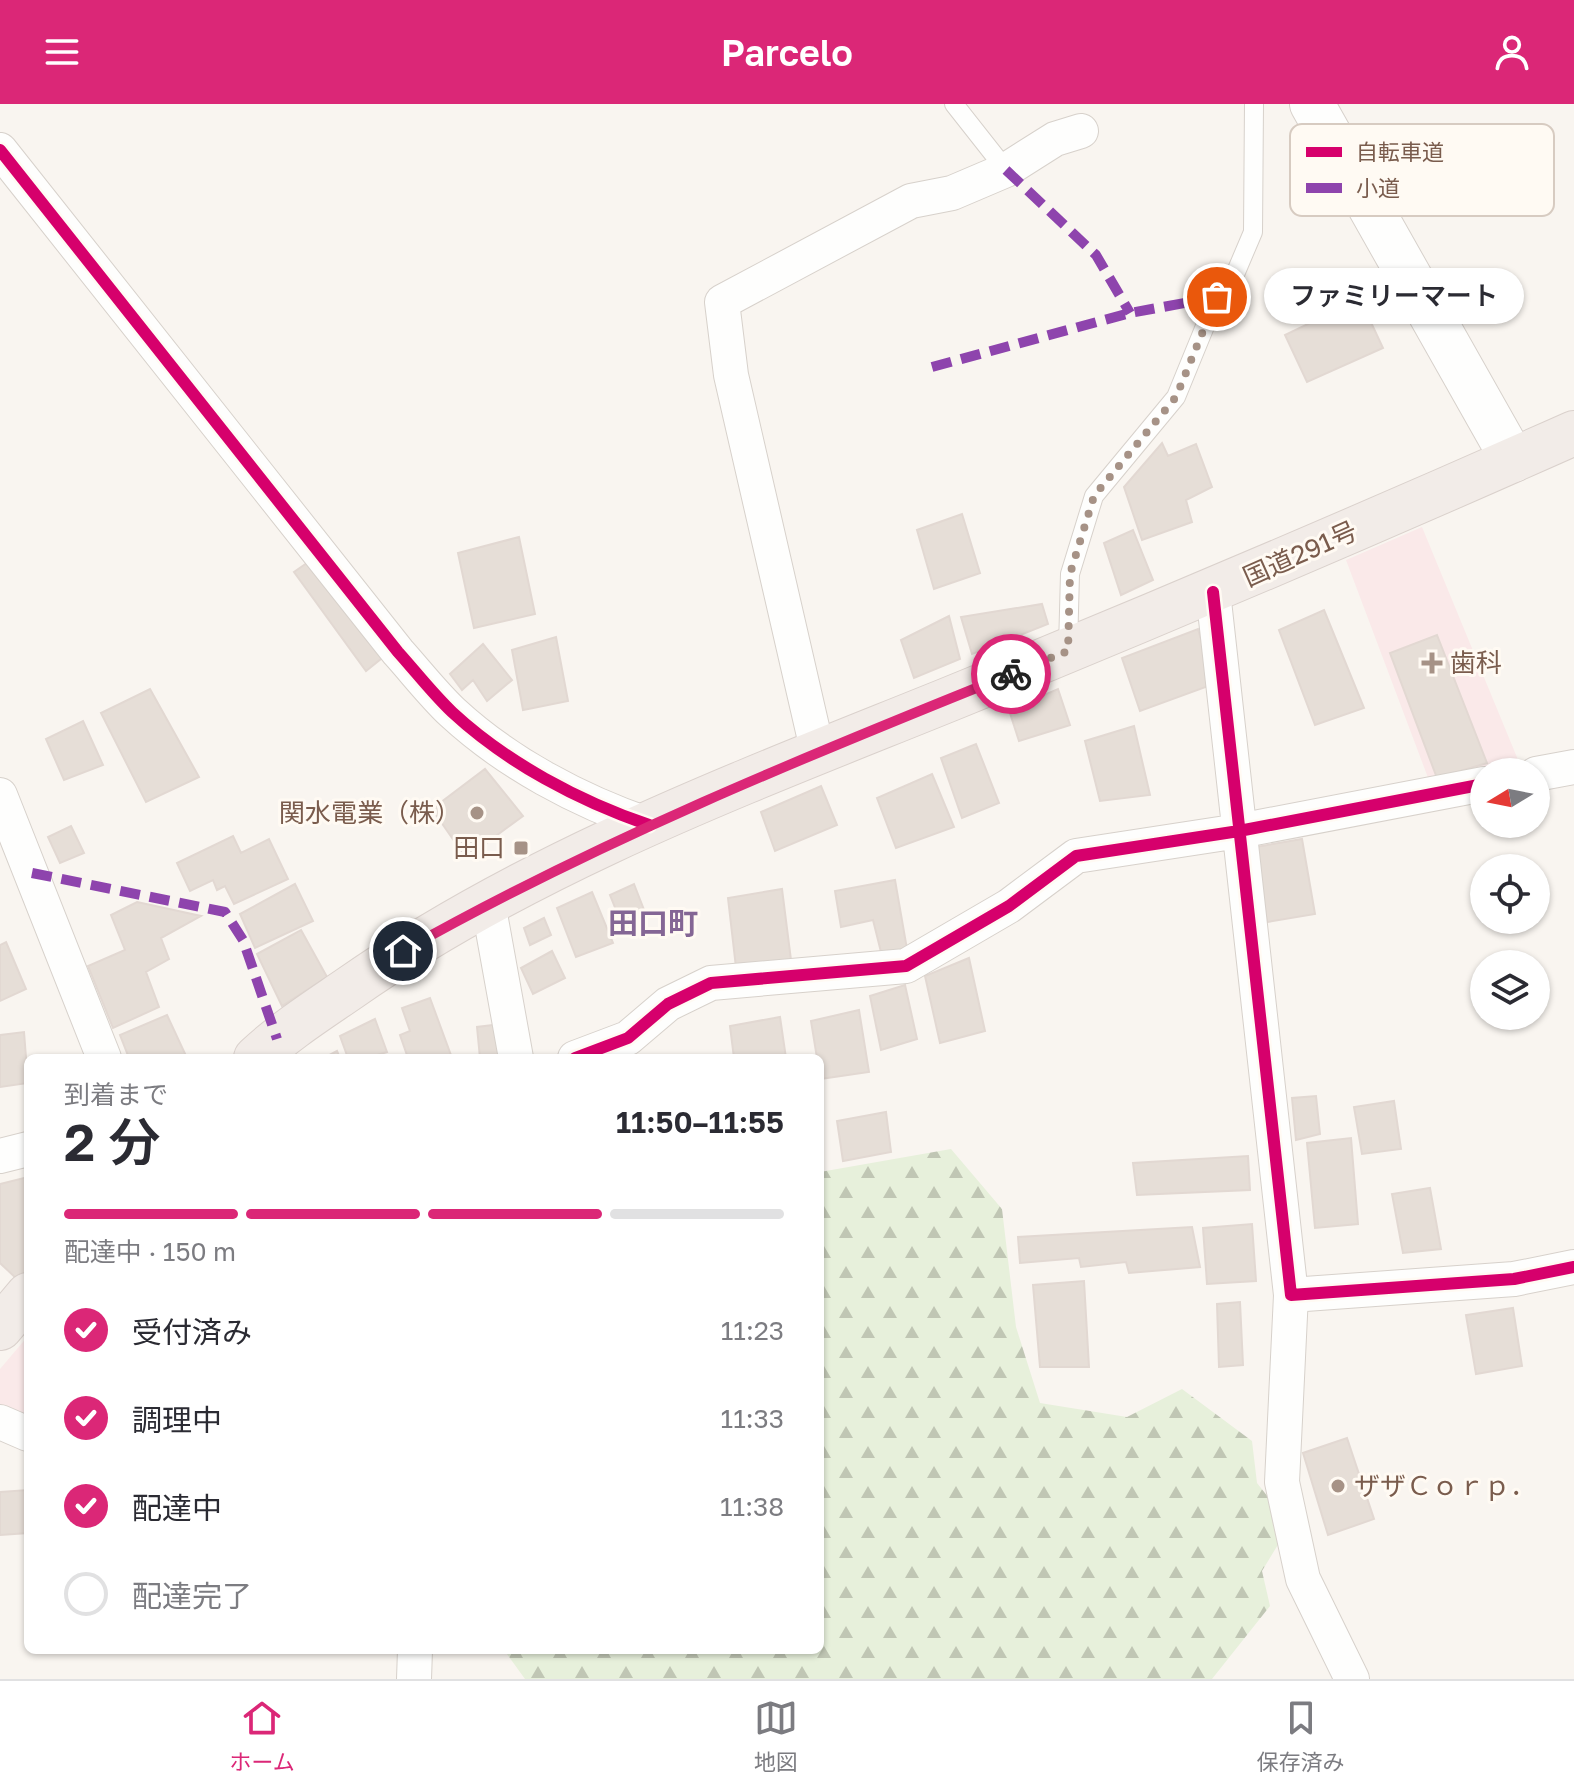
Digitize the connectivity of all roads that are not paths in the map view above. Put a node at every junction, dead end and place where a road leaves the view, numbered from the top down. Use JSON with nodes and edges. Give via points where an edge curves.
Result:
{"nodes":[{"id":1,"x":954,"y":104,"type":"edge"},
{"id":2,"x":1254,"y":104,"type":"edge"},
{"id":3,"x":1312,"y":104,"type":"edge"},
{"id":4,"x":1323,"y":124,"type":"edge"},
{"id":5,"x":1081,"y":131,"type":"dead end"},
{"id":6,"x":0,"y":150,"type":"edge"},
{"id":7,"x":1006,"y":170,"type":"junction"},
{"id":8,"x":1375,"y":216,"type":"edge"},
{"id":9,"x":1574,"y":433,"type":"edge"},
{"id":10,"x":1513,"y":460,"type":"junction"},
{"id":11,"x":1213,"y":592,"type":"junction"},
{"id":12,"x":1068,"y":651,"type":"junction"},
{"id":13,"x":818,"y":753,"type":"junction"},
{"id":14,"x":1574,"y":767,"type":"edge"},
{"id":15,"x":1550,"y":771,"type":"edge"},
{"id":16,"x":1470,"y":787,"type":"edge"},
{"id":17,"x":0,"y":796,"type":"edge"},
{"id":18,"x":649,"y":825,"type":"junction"},
{"id":19,"x":1239,"y":831,"type":"junction"},
{"id":20,"x":488,"y":903,"type":"junction"},
{"id":21,"x":102,"y":1054,"type":"edge"},
{"id":22,"x":260,"y":1054,"type":"edge"},
{"id":23,"x":515,"y":1054,"type":"edge"},
{"id":24,"x":586,"y":1054,"type":"edge"},
{"id":25,"x":24,"y":1150,"type":"edge"},
{"id":26,"x":0,"y":1156,"type":"edge"},
{"id":27,"x":1574,"y":1267,"type":"edge"},
{"id":28,"x":1291,"y":1295,"type":"junction"},
{"id":29,"x":24,"y":1300,"type":"edge"},
{"id":30,"x":0,"y":1328,"type":"edge"},
{"id":31,"x":0,"y":1422,"type":"edge"},
{"id":32,"x":24,"y":1432,"type":"edge"},
{"id":33,"x":415,"y":1654,"type":"edge"},
{"id":34,"x":414,"y":1679,"type":"edge"},
{"id":35,"x":1352,"y":1679,"type":"edge"}],
"edges":[{"from":1,"to":7,"type":"lane"},
{"from":2,"to":12,"type":"lane","via":[[1253,232],[1233,279],[1217,297],[1176,397],[1094,496],[1070,574]]},
{"from":3,"to":4,"type":"street"},
{"from":5,"to":7,"type":"street","via":[[1055,139]]},
{"from":6,"to":18,"type":"street","via":[[398,652],[452,712],[549,779],[600,808]]},
{"from":7,"to":13,"type":"street","via":[[952,193],[911,201],[722,302],[731,375]]},
{"from":8,"to":10,"type":"street"},
{"from":9,"to":10,"type":"highway","name":"国道291号"},
{"from":10,"to":11,"type":"highway","name":"国道291号"},
{"from":11,"to":12,"type":"highway","name":"国道291号"},
{"from":11,"to":19,"type":"street"},
{"from":12,"to":13,"type":"highway","name":"国道291号"},
{"from":13,"to":18,"type":"highway","name":"国道291号"},
{"from":14,"to":15,"type":"street"},
{"from":16,"to":19,"type":"street"},
{"from":17,"to":21,"type":"street"},
{"from":18,"to":20,"type":"highway","name":"国道291号"},
{"from":19,"to":24,"type":"street","via":[[1076,856],[1009,906],[906,966],[711,983],[668,1004],[628,1038]]},
{"from":19,"to":28,"type":"street"},
{"from":20,"to":22,"type":"highway","name":"国道291号","via":[[403,951]]},
{"from":20,"to":23,"type":"street"},
{"from":25,"to":26,"type":"street"},
{"from":27,"to":28,"type":"street","via":[[1514,1279]]},
{"from":28,"to":35,"type":"street","via":[[1282,1482],[1303,1579]]},
{"from":29,"to":30,"type":"highway"},
{"from":31,"to":32,"type":"street"},
{"from":33,"to":34,"type":"street"}]}
